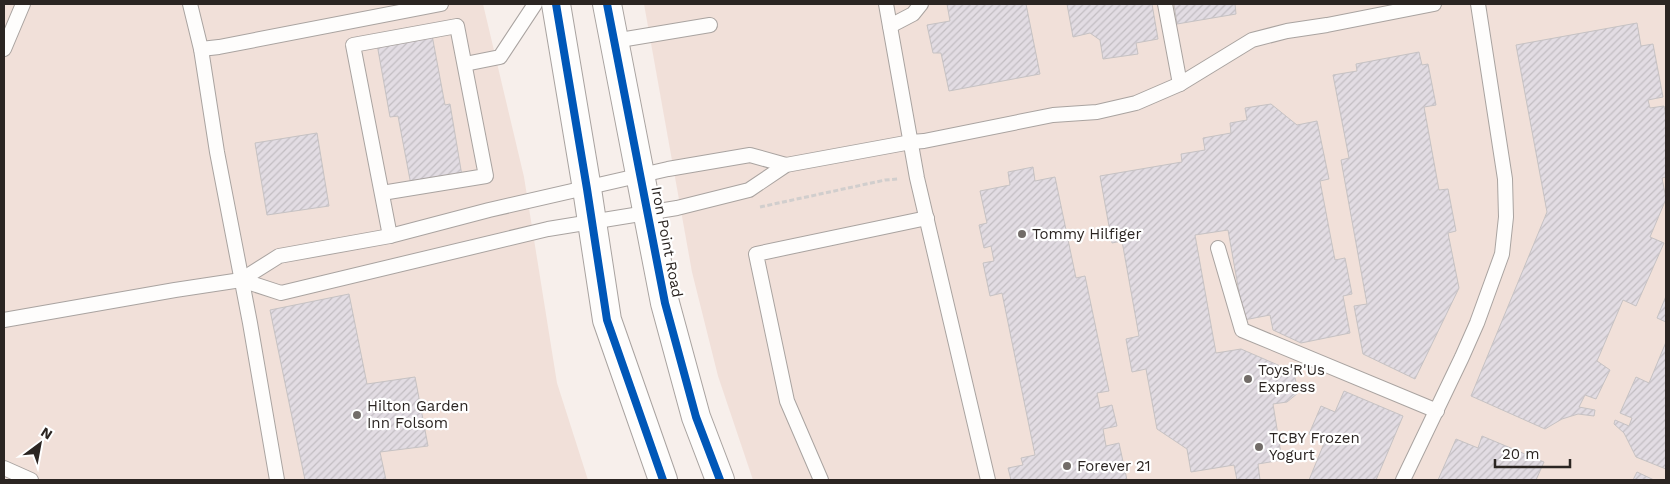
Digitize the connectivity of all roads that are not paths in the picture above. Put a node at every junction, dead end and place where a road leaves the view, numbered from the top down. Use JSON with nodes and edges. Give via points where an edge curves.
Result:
{"nodes":[{"id":1,"x":24,"y":4,"type":"edge"},
{"id":2,"x":190,"y":4,"type":"edge"},
{"id":3,"x":441,"y":4,"type":"edge"},
{"id":4,"x":535,"y":4,"type":"edge"},
{"id":5,"x":556,"y":4,"type":"edge"},
{"id":6,"x":607,"y":4,"type":"edge"},
{"id":7,"x":886,"y":4,"type":"edge"},
{"id":8,"x":921,"y":4,"type":"edge"},
{"id":9,"x":1165,"y":4,"type":"edge"},
{"id":10,"x":1434,"y":4,"type":"edge"},
{"id":11,"x":1478,"y":4,"type":"edge"},
{"id":12,"x":710,"y":25,"type":"dead end"},
{"id":13,"x":890,"y":26,"type":"junction"},
{"id":14,"x":614,"y":41,"type":"junction"},
{"id":15,"x":4,"y":49,"type":"edge"},
{"id":16,"x":201,"y":50,"type":"junction"},
{"id":17,"x":464,"y":64,"type":"junction"},
{"id":18,"x":1180,"y":84,"type":"junction"},
{"id":19,"x":911,"y":142,"type":"junction"},
{"id":20,"x":786,"y":165,"type":"junction"},
{"id":21,"x":640,"y":176,"type":"junction"},
{"id":22,"x":587,"y":189,"type":"junction"},
{"id":23,"x":382,"y":193,"type":"junction"},
{"id":24,"x":649,"y":214,"type":"junction"},
{"id":25,"x":927,"y":218,"type":"junction"},
{"id":26,"x":592,"y":222,"type":"junction"},
{"id":27,"x":390,"y":236,"type":"junction"},
{"id":28,"x":1218,"y":248,"type":"dead end"},
{"id":29,"x":241,"y":280,"type":"junction"},
{"id":30,"x":4,"y":320,"type":"edge"},
{"id":31,"x":1437,"y":411,"type":"junction"},
{"id":32,"x":4,"y":468,"type":"edge"},
{"id":33,"x":32,"y":480,"type":"edge"},
{"id":34,"x":278,"y":480,"type":"edge"},
{"id":35,"x":663,"y":480,"type":"edge"},
{"id":36,"x":720,"y":480,"type":"edge"},
{"id":37,"x":820,"y":480,"type":"edge"},
{"id":38,"x":988,"y":480,"type":"edge"},
{"id":39,"x":1403,"y":480,"type":"edge"}],
"edges":[{"from":1,"to":15,"type":"lane"},
{"from":2,"to":16,"type":"lane"},
{"from":3,"to":16,"type":"lane"},
{"from":4,"to":17,"type":"lane","via":[[500,57]]},
{"from":5,"to":22,"type":"main road"},
{"from":6,"to":14,"type":"main road","name":"Iron Point Road"},
{"from":7,"to":13,"type":"lane"},
{"from":8,"to":13,"type":"lane","via":[[913,14]]},
{"from":9,"to":18,"type":"lane"},
{"from":10,"to":18,"type":"lane","via":[[1252,40]]},
{"from":11,"to":31,"type":"lane","via":[[1505,179],[1505,226],[1502,254],[1483,306]]},
{"from":12,"to":14,"type":"lane"},
{"from":13,"to":19,"type":"lane"},
{"from":14,"to":21,"type":"main road","name":"Iron Point Road"},
{"from":16,"to":29,"type":"lane"},
{"from":17,"to":23,"type":"lane","via":[[486,176]]},
{"from":17,"to":23,"type":"lane","via":[[457,26],[353,46]]},
{"from":18,"to":19,"type":"lane","via":[[1136,103],[1097,112],[1053,115]]},
{"from":19,"to":20,"type":"lane"},
{"from":19,"to":25,"type":"lane"},
{"from":20,"to":21,"type":"lane","via":[[750,155]]},
{"from":20,"to":24,"type":"lane","via":[[749,190]]},
{"from":21,"to":22,"type":"lane"},
{"from":21,"to":24,"type":"main road","name":"Iron Point Road"},
{"from":22,"to":26,"type":"main road"},
{"from":22,"to":27,"type":"lane"},
{"from":23,"to":27,"type":"lane"},
{"from":24,"to":26,"type":"lane"},
{"from":24,"to":36,"type":"main road","name":"Iron Point Road","via":[[665,302],[684,379]]},
{"from":25,"to":37,"type":"lane","via":[[756,254],[787,401]]},
{"from":25,"to":38,"type":"lane"},
{"from":26,"to":29,"type":"lane","via":[[548,229],[282,293]]},
{"from":26,"to":35,"type":"main road","via":[[607,320]]},
{"from":27,"to":29,"type":"lane","via":[[279,256]]},
{"from":28,"to":31,"type":"lane","via":[[1242,330]]},
{"from":29,"to":30,"type":"lane"},
{"from":29,"to":34,"type":"lane"},
{"from":31,"to":39,"type":"lane"},
{"from":32,"to":33,"type":"lane"}]}
